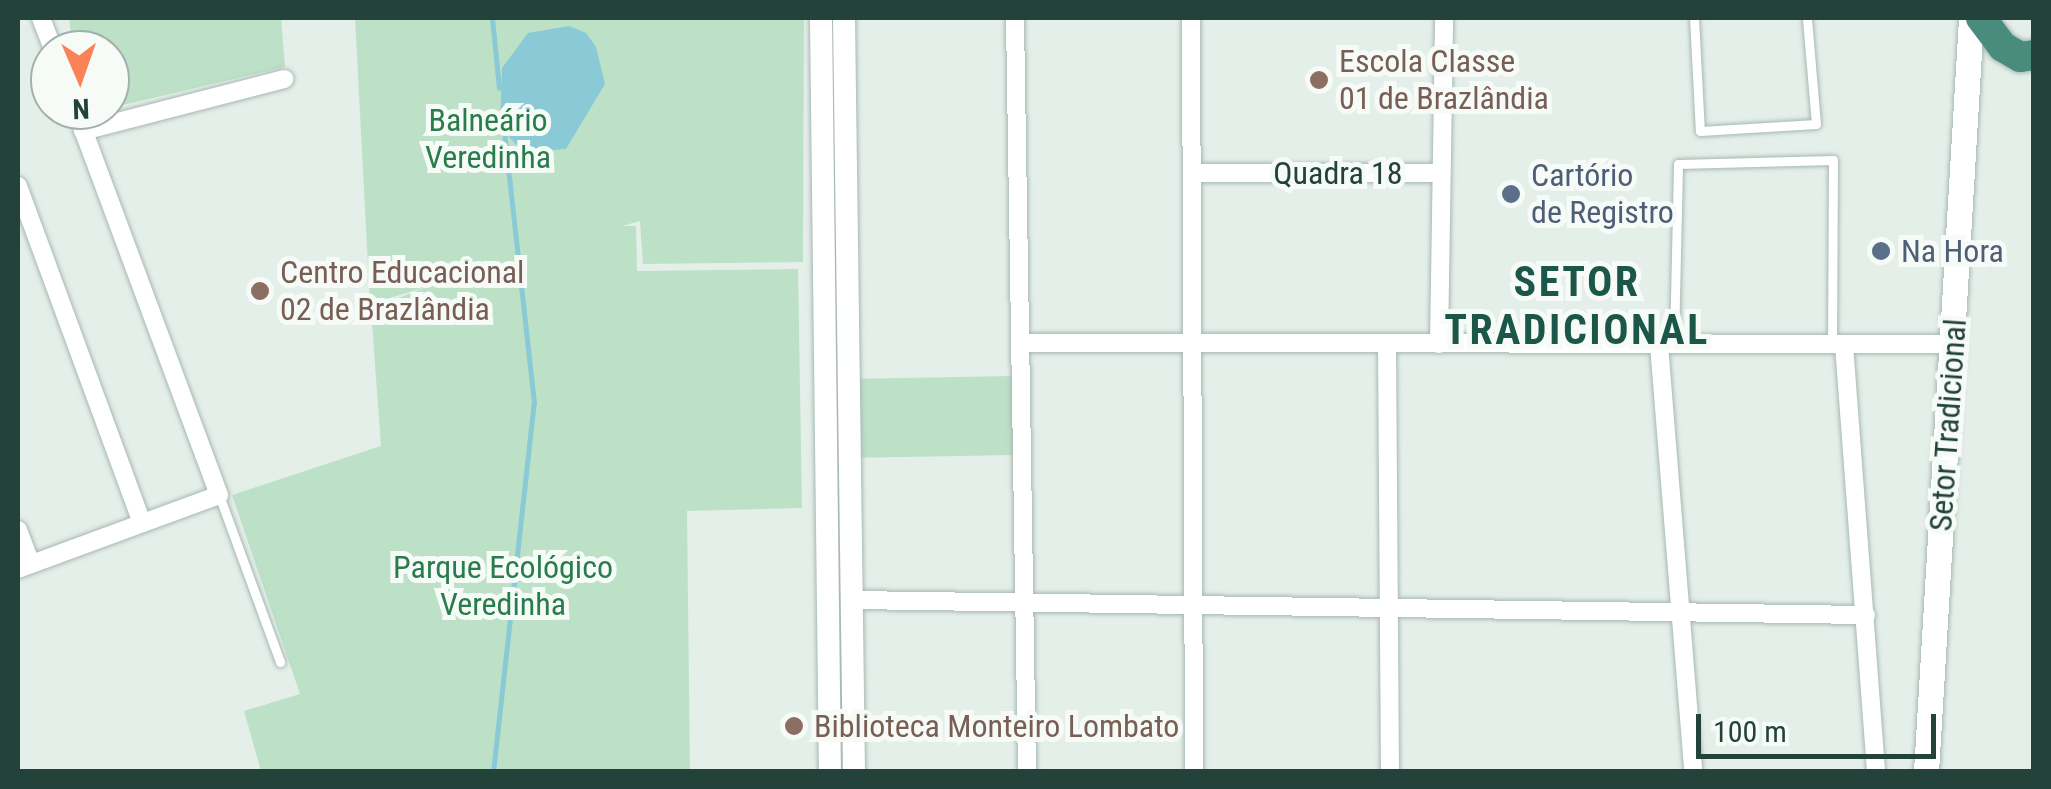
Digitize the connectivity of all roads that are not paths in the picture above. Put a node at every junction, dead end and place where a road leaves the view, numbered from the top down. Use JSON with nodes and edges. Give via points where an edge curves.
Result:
{"nodes":[{"id":1,"x":821,"y":18,"type":"edge"},
{"id":2,"x":844,"y":18,"type":"edge"},
{"id":3,"x":1015,"y":18,"type":"edge"},
{"id":4,"x":1191,"y":18,"type":"edge"},
{"id":5,"x":1444,"y":18,"type":"edge"},
{"id":6,"x":1694,"y":18,"type":"edge"},
{"id":7,"x":1807,"y":18,"type":"edge"},
{"id":8,"x":1970,"y":18,"type":"edge"},
{"id":9,"x":1982,"y":18,"type":"edge"},
{"id":10,"x":2034,"y":56,"type":"edge"},
{"id":11,"x":284,"y":79,"type":"dead end"},
{"id":12,"x":130,"y":118,"type":"edge"},
{"id":13,"x":83,"y":130,"type":"edge"},
{"id":14,"x":833,"y":151,"type":"junction"},
{"id":15,"x":1192,"y":172,"type":"junction"},
{"id":16,"x":1440,"y":173,"type":"junction"},
{"id":17,"x":18,"y":186,"type":"edge"},
{"id":18,"x":1022,"y":343,"type":"junction"},
{"id":19,"x":1193,"y":344,"type":"junction"},
{"id":20,"x":1386,"y":344,"type":"junction"},
{"id":21,"x":1439,"y":344,"type":"junction"},
{"id":22,"x":1953,"y":344,"type":"junction"},
{"id":23,"x":1666,"y":345,"type":"junction"},
{"id":24,"x":1838,"y":345,"type":"junction"},
{"id":25,"x":835,"y":389,"type":"junction"},
{"id":26,"x":823,"y":424,"type":"junction"},
{"id":27,"x":848,"y":424,"type":"junction"},
{"id":28,"x":219,"y":494,"type":"junction"},
{"id":29,"x":142,"y":523,"type":"junction"},
{"id":30,"x":18,"y":530,"type":"edge"},
{"id":31,"x":24,"y":567,"type":"edge"},
{"id":32,"x":853,"y":600,"type":"junction"},
{"id":33,"x":1026,"y":602,"type":"junction"},
{"id":34,"x":1195,"y":608,"type":"junction"},
{"id":35,"x":1388,"y":612,"type":"junction"},
{"id":36,"x":1678,"y":613,"type":"junction"},
{"id":37,"x":1866,"y":616,"type":"junction"},
{"id":38,"x":280,"y":662,"type":"dead end"},
{"id":39,"x":830,"y":772,"type":"edge"},
{"id":40,"x":854,"y":772,"type":"edge"},
{"id":41,"x":1027,"y":772,"type":"edge"},
{"id":42,"x":1194,"y":772,"type":"edge"},
{"id":43,"x":1390,"y":772,"type":"edge"},
{"id":44,"x":1693,"y":772,"type":"edge"},
{"id":45,"x":1876,"y":772,"type":"edge"},
{"id":46,"x":1926,"y":772,"type":"edge"}],
"edges":[{"from":1,"to":14,"type":"street"},
{"from":2,"to":14,"type":"street"},
{"from":3,"to":18,"type":"street"},
{"from":4,"to":15,"type":"street"},
{"from":5,"to":16,"type":"street"},
{"from":6,"to":7,"type":"lane","via":[[1700,131],[1816,124]]},
{"from":8,"to":22,"type":"main road","name":"Setor Tradicional"},
{"from":9,"to":10,"type":"highway","via":[[2003,47]]},
{"from":11,"to":12,"type":"street"},
{"from":13,"to":28,"type":"street"},
{"from":14,"to":25,"type":"street"},
{"from":15,"to":16,"type":"street","name":"Quadra 18"},
{"from":15,"to":19,"type":"street"},
{"from":16,"to":21,"type":"street","name":"Quadra 18"},
{"from":17,"to":29,"type":"street"},
{"from":18,"to":19,"type":"street"},
{"from":18,"to":33,"type":"street"},
{"from":19,"to":20,"type":"street"},
{"from":19,"to":34,"type":"street"},
{"from":20,"to":21,"type":"street"},
{"from":20,"to":35,"type":"street"},
{"from":21,"to":23,"type":"street"},
{"from":22,"to":24,"type":"street"},
{"from":22,"to":46,"type":"main road","name":"Setor Tradicional"},
{"from":23,"to":24,"type":"street"},
{"from":23,"to":24,"type":"lane","via":[[1678,164],[1833,160]]},
{"from":23,"to":36,"type":"street"},
{"from":24,"to":37,"type":"street"},
{"from":25,"to":26,"type":"street"},
{"from":25,"to":27,"type":"street"},
{"from":26,"to":27,"type":"street","via":[[835,415]]},
{"from":26,"to":39,"type":"street"},
{"from":27,"to":32,"type":"street"},
{"from":28,"to":29,"type":"street"},
{"from":28,"to":38,"type":"lane"},
{"from":29,"to":31,"type":"street"},
{"from":30,"to":31,"type":"street"},
{"from":32,"to":33,"type":"street"},
{"from":32,"to":40,"type":"street"},
{"from":33,"to":34,"type":"street"},
{"from":33,"to":41,"type":"street"},
{"from":34,"to":35,"type":"street"},
{"from":34,"to":42,"type":"street"},
{"from":35,"to":36,"type":"street"},
{"from":35,"to":43,"type":"street"},
{"from":36,"to":37,"type":"street"},
{"from":36,"to":44,"type":"street"},
{"from":37,"to":45,"type":"street"}]}
